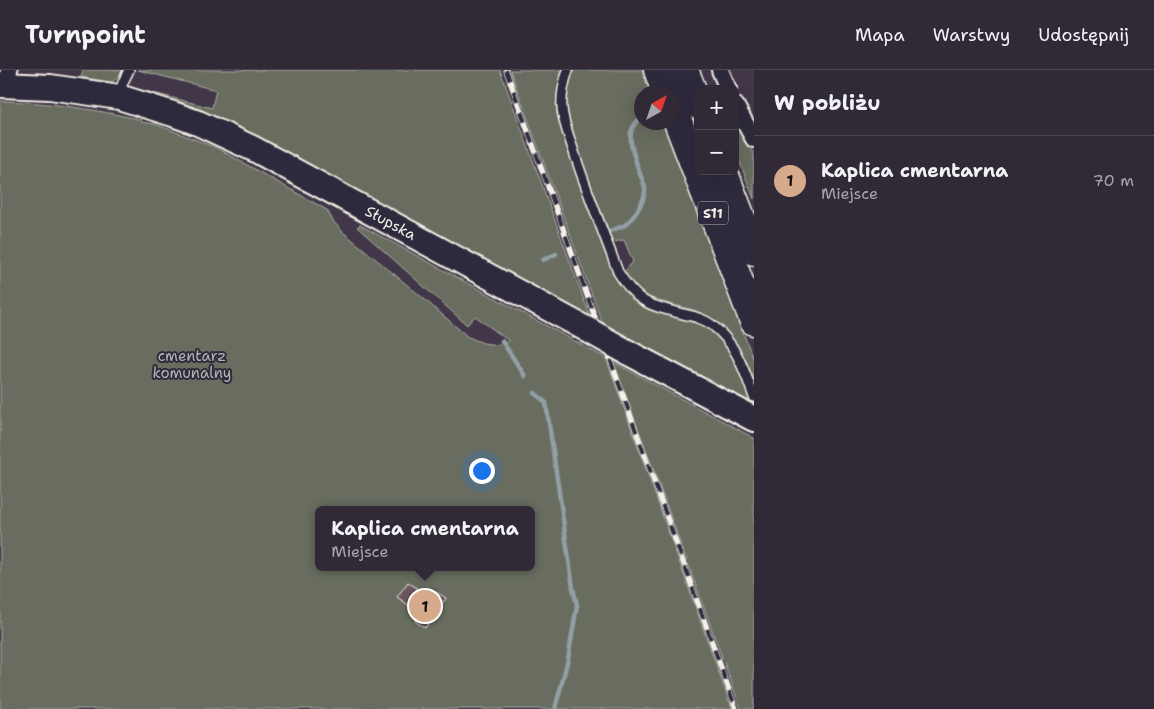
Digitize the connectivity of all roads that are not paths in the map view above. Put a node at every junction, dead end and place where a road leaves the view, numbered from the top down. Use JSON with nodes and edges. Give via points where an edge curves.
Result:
{"nodes":[{"id":1,"x":129,"y":70,"type":"edge"},
{"id":2,"x":568,"y":70,"type":"edge"},
{"id":3,"x":658,"y":70,"type":"edge"},
{"id":4,"x":684,"y":70,"type":"edge"},
{"id":5,"x":720,"y":70,"type":"edge"},
{"id":6,"x":5,"y":80,"type":"edge"},
{"id":7,"x":663,"y":85,"type":"edge"},
{"id":8,"x":726,"y":85,"type":"edge"},
{"id":9,"x":694,"y":95,"type":"edge"},
{"id":10,"x":119,"y":97,"type":"junction"},
{"id":11,"x":739,"y":112,"type":"edge"},
{"id":12,"x":679,"y":124,"type":"edge"},
{"id":13,"x":754,"y":139,"type":"edge"},
{"id":14,"x":725,"y":175,"type":"edge"},
{"id":15,"x":754,"y":251,"type":"edge"},
{"id":16,"x":754,"y":321,"type":"edge"},
{"id":17,"x":753,"y":411,"type":"edge"}],
"edges":[{"from":1,"to":10,"type":"lane"},
{"from":2,"to":17,"type":"lane","via":[[562,98],[564,120],[618,272],[633,292],[652,306],[699,318],[724,335],[743,367]]},
{"from":3,"to":7,"type":"highway"},
{"from":4,"to":9,"type":"highway"},
{"from":5,"to":8,"type":"street"},
{"from":6,"to":10,"type":"main road","name":"Słupska"},
{"from":10,"to":17,"type":"main road","name":"Słupska","bridge":true,"via":[[198,123],[254,149],[627,352]]},
{"from":11,"to":13,"type":"street"},
{"from":12,"to":16,"type":"highway","number":"S11"},
{"from":14,"to":15,"type":"highway","number":"S11"}]}
